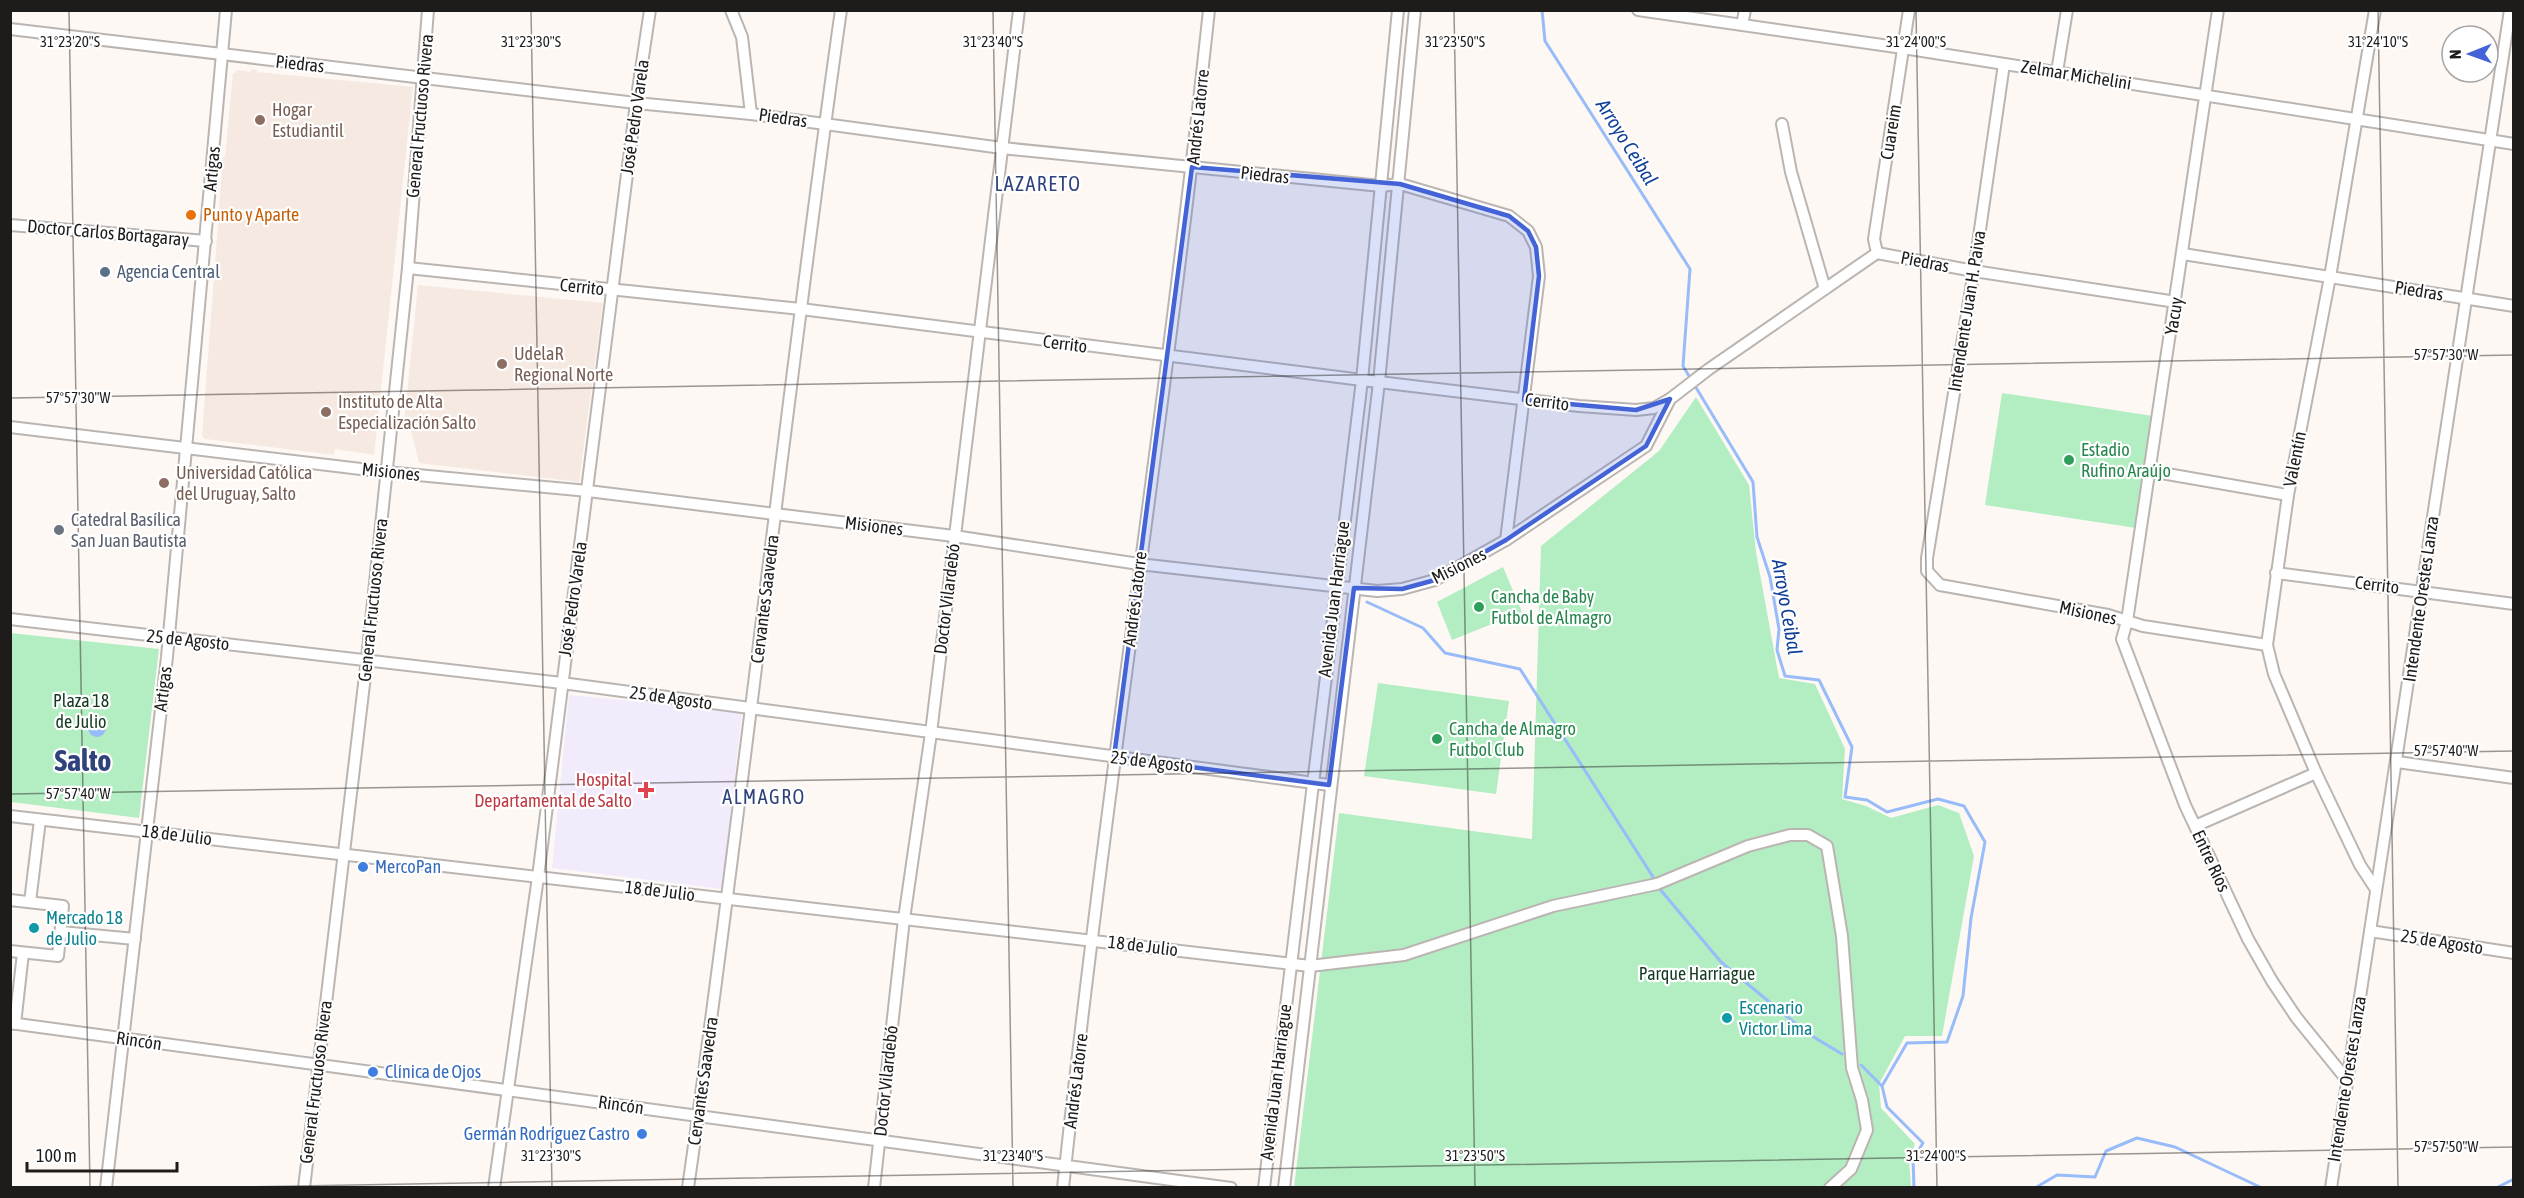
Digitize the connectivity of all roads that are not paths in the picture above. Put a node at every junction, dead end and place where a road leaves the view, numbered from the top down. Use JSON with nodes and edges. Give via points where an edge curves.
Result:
{"nodes":[{"id":1,"x":226,"y":10,"type":"edge"},
{"id":2,"x":428,"y":10,"type":"edge"},
{"id":3,"x":650,"y":10,"type":"edge"},
{"id":4,"x":731,"y":10,"type":"edge"},
{"id":5,"x":841,"y":10,"type":"edge"},
{"id":6,"x":1019,"y":10,"type":"edge"},
{"id":7,"x":1209,"y":10,"type":"edge"},
{"id":8,"x":1398,"y":10,"type":"edge"},
{"id":9,"x":1415,"y":10,"type":"edge"},
{"id":10,"x":1638,"y":10,"type":"edge"},
{"id":11,"x":1725,"y":10,"type":"edge"},
{"id":12,"x":1745,"y":10,"type":"edge"},
{"id":13,"x":1909,"y":10,"type":"edge"},
{"id":14,"x":2067,"y":10,"type":"edge"},
{"id":15,"x":2218,"y":10,"type":"edge"},
{"id":16,"x":2375,"y":10,"type":"edge"},
{"id":17,"x":2510,"y":10,"type":"edge"},
{"id":18,"x":1724,"y":22,"type":"junction"},
{"id":19,"x":1742,"y":25,"type":"junction"},
{"id":20,"x":10,"y":29,"type":"edge"},
{"id":21,"x":1903,"y":48,"type":"junction"},
{"id":22,"x":222,"y":56,"type":"junction"},
{"id":23,"x":2004,"y":64,"type":"junction"},
{"id":24,"x":2057,"y":72,"type":"junction"},
{"id":25,"x":423,"y":77,"type":"junction"},
{"id":26,"x":2205,"y":95,"type":"junction"},
{"id":27,"x":636,"y":104,"type":"junction"},
{"id":28,"x":751,"y":114,"type":"junction"},
{"id":29,"x":2356,"y":119,"type":"junction"},
{"id":30,"x":825,"y":123,"type":"junction"},
{"id":31,"x":1782,"y":124,"type":"dead end"},
{"id":32,"x":2489,"y":140,"type":"junction"},
{"id":33,"x":2514,"y":144,"type":"edge"},
{"id":34,"x":1002,"y":147,"type":"junction"},
{"id":35,"x":1192,"y":167,"type":"junction"},
{"id":36,"x":1400,"y":184,"type":"junction"},
{"id":37,"x":1380,"y":186,"type":"junction"},
{"id":38,"x":10,"y":225,"type":"edge"},
{"id":39,"x":206,"y":241,"type":"junction"},
{"id":40,"x":1877,"y":253,"type":"junction"},
{"id":41,"x":2183,"y":254,"type":"junction"},
{"id":42,"x":408,"y":268,"type":"junction"},
{"id":43,"x":1974,"y":271,"type":"junction"},
{"id":44,"x":2330,"y":277,"type":"junction"},
{"id":45,"x":1825,"y":289,"type":"junction"},
{"id":46,"x":612,"y":291,"type":"junction"},
{"id":47,"x":2466,"y":299,"type":"junction"},
{"id":48,"x":2176,"y":302,"type":"junction"},
{"id":49,"x":2514,"y":306,"type":"edge"},
{"id":50,"x":801,"y":309,"type":"junction"},
{"id":51,"x":979,"y":334,"type":"junction"},
{"id":52,"x":1167,"y":356,"type":"junction"},
{"id":53,"x":1709,"y":369,"type":"joint"},
{"id":54,"x":1362,"y":381,"type":"junction"},
{"id":55,"x":1379,"y":382,"type":"junction"},
{"id":56,"x":1670,"y":399,"type":"junction"},
{"id":57,"x":1524,"y":400,"type":"junction"},
{"id":58,"x":10,"y":427,"type":"edge"},
{"id":59,"x":188,"y":448,"type":"junction"},
{"id":60,"x":2150,"y":471,"type":"junction"},
{"id":61,"x":386,"y":472,"type":"junction"},
{"id":62,"x":588,"y":490,"type":"junction"},
{"id":63,"x":2288,"y":495,"type":"junction"},
{"id":64,"x":775,"y":514,"type":"junction"},
{"id":65,"x":954,"y":536,"type":"junction"},
{"id":66,"x":1506,"y":540,"type":"junction"},
{"id":67,"x":1927,"y":558,"type":"joint"},
{"id":68,"x":1139,"y":564,"type":"junction"},
{"id":69,"x":2277,"y":573,"type":"junction"},
{"id":70,"x":1335,"y":586,"type":"junction"},
{"id":71,"x":1354,"y":588,"type":"junction"},
{"id":72,"x":2423,"y":590,"type":"junction"},
{"id":73,"x":2514,"y":604,"type":"edge"},
{"id":74,"x":10,"y":619,"type":"edge"},
{"id":75,"x":2127,"y":621,"type":"junction"},
{"id":76,"x":169,"y":638,"type":"junction"},
{"id":77,"x":2267,"y":645,"type":"junction"},
{"id":78,"x":367,"y":659,"type":"junction"},
{"id":79,"x":562,"y":683,"type":"junction"},
{"id":80,"x":751,"y":709,"type":"junction"},
{"id":81,"x":931,"y":734,"type":"junction"},
{"id":82,"x":1114,"y":757,"type":"junction"},
{"id":83,"x":2397,"y":762,"type":"junction"},
{"id":84,"x":2316,"y":773,"type":"junction"},
{"id":85,"x":2514,"y":778,"type":"edge"},
{"id":86,"x":1312,"y":783,"type":"junction"},
{"id":87,"x":1329,"y":785,"type":"junction"},
{"id":88,"x":10,"y":816,"type":"edge"},
{"id":89,"x":40,"y":820,"type":"junction"},
{"id":90,"x":2195,"y":826,"type":"junction"},
{"id":91,"x":146,"y":832,"type":"junction"},
{"id":92,"x":343,"y":855,"type":"junction"},
{"id":93,"x":538,"y":877,"type":"junction"},
{"id":94,"x":2375,"y":888,"type":"junction"},
{"id":95,"x":728,"y":899,"type":"junction"},
{"id":96,"x":10,"y":900,"type":"edge"},
{"id":97,"x":30,"y":902,"type":"junction"},
{"id":98,"x":904,"y":919,"type":"junction"},
{"id":99,"x":2370,"y":931,"type":"junction"},
{"id":100,"x":61,"y":932,"type":"junction"},
{"id":101,"x":135,"y":939,"type":"junction"},
{"id":102,"x":1093,"y":941,"type":"junction"},
{"id":103,"x":10,"y":951,"type":"edge"},
{"id":104,"x":23,"y":953,"type":"junction"},
{"id":105,"x":2514,"y":953,"type":"edge"},
{"id":106,"x":1290,"y":963,"type":"junction"},
{"id":107,"x":1310,"y":966,"type":"junction"},
{"id":108,"x":13,"y":1024,"type":"edge"},
{"id":109,"x":124,"y":1039,"type":"junction"},
{"id":110,"x":318,"y":1065,"type":"junction"},
{"id":111,"x":2347,"y":1080,"type":"junction"},
{"id":112,"x":507,"y":1090,"type":"junction"},
{"id":113,"x":698,"y":1116,"type":"junction"},
{"id":114,"x":880,"y":1140,"type":"junction"},
{"id":115,"x":1065,"y":1165,"type":"junction"},
{"id":116,"x":106,"y":1188,"type":"edge"},
{"id":117,"x":304,"y":1188,"type":"edge"},
{"id":118,"x":494,"y":1188,"type":"edge"},
{"id":119,"x":688,"y":1188,"type":"edge"},
{"id":120,"x":874,"y":1188,"type":"edge"},
{"id":121,"x":1063,"y":1188,"type":"edge"},
{"id":122,"x":1231,"y":1188,"type":"edge"},
{"id":123,"x":1264,"y":1188,"type":"edge"},
{"id":124,"x":1284,"y":1188,"type":"edge"},
{"id":125,"x":1830,"y":1188,"type":"edge"},
{"id":126,"x":2331,"y":1188,"type":"edge"}],
"edges":[{"from":1,"to":22,"type":"street","name":"Artigas"},
{"from":2,"to":25,"type":"street","name":"General Fructuoso Rivera"},
{"from":3,"to":27,"type":"street","name":"José Pedro Varela"},
{"from":4,"to":28,"type":"street","via":[[742,37]]},
{"from":5,"to":30,"type":"street","name":"Cervantes Saavedra"},
{"from":6,"to":34,"type":"street","name":"Doctor Vilardebó"},
{"from":7,"to":35,"type":"street","name":"Andrés Latorre"},
{"from":8,"to":37,"type":"street","name":"Avenida Juan Harriague"},
{"from":9,"to":36,"type":"street","name":"Avenida Juan Harriague"},
{"from":10,"to":18,"type":"street","name":"Zelmar Michelini"},
{"from":11,"to":18,"type":"street"},
{"from":12,"to":19,"type":"street"},
{"from":13,"to":21,"type":"street","name":"Cuareim"},
{"from":14,"to":24,"type":"street"},
{"from":15,"to":26,"type":"street","name":"Yacuy"},
{"from":16,"to":29,"type":"street","name":"Valentín"},
{"from":17,"to":32,"type":"street","name":"Intendente Orestes Lanza"},
{"from":18,"to":19,"type":"street","name":"Zelmar Michelini"},
{"from":19,"to":21,"type":"street","name":"Zelmar Michelini"},
{"from":20,"to":22,"type":"street","name":"Piedras"},
{"from":21,"to":23,"type":"street","name":"Zelmar Michelini"},
{"from":21,"to":40,"type":"street","name":"Cuareim","via":[[1874,239]]},
{"from":22,"to":25,"type":"street","name":"Piedras"},
{"from":22,"to":39,"type":"street","name":"Artigas"},
{"from":23,"to":24,"type":"street","name":"Zelmar Michelini"},
{"from":23,"to":43,"type":"street","name":"Intendente Juan H. Paiva"},
{"from":24,"to":26,"type":"street","name":"Zelmar Michelini"},
{"from":25,"to":27,"type":"street","name":"Piedras"},
{"from":25,"to":42,"type":"street","name":"General Fructuoso Rivera"},
{"from":26,"to":29,"type":"street","name":"Zelmar Michelini"},
{"from":26,"to":41,"type":"street","name":"Yacuy"},
{"from":27,"to":28,"type":"street","name":"Piedras"},
{"from":27,"to":46,"type":"street","name":"José Pedro Varela"},
{"from":28,"to":30,"type":"street","name":"Piedras"},
{"from":29,"to":32,"type":"street","name":"Zelmar Michelini"},
{"from":29,"to":44,"type":"street","name":"Valentín"},
{"from":30,"to":34,"type":"street","name":"Piedras"},
{"from":30,"to":50,"type":"street","name":"Cervantes Saavedra"},
{"from":31,"to":45,"type":"street","via":[[1791,172]]},
{"from":32,"to":33,"type":"street","name":"Zelmar Michelini"},
{"from":32,"to":47,"type":"street","name":"Intendente Orestes Lanza"},
{"from":34,"to":35,"type":"street","name":"Piedras"},
{"from":34,"to":51,"type":"street","name":"Doctor Vilardebó"},
{"from":35,"to":37,"type":"street","name":"Piedras"},
{"from":35,"to":52,"type":"street","name":"Andrés Latorre"},
{"from":36,"to":37,"type":"street","name":"Piedras"},
{"from":36,"to":55,"type":"street","name":"Avenida Juan Harriague"},
{"from":36,"to":57,"type":"street","name":"Piedras","via":[[1509,216],[1528,231],[1536,247],[1539,276]]},
{"from":37,"to":54,"type":"street","name":"Avenida Juan Harriague"},
{"from":38,"to":39,"type":"street","name":"Doctor Carlos Bortagaray"},
{"from":39,"to":59,"type":"street","name":"Artigas"},
{"from":40,"to":43,"type":"street","name":"Piedras"},
{"from":40,"to":45,"type":"street","name":"Piedras"},
{"from":41,"to":44,"type":"street","name":"Piedras"},
{"from":41,"to":48,"type":"street","name":"Yacuy"},
{"from":42,"to":46,"type":"street","name":"Cerrito"},
{"from":42,"to":61,"type":"street","name":"General Fructuoso Rivera"},
{"from":43,"to":48,"type":"street","name":"Piedras"},
{"from":43,"to":67,"type":"street","name":"Intendente Juan H. Paiva"},
{"from":44,"to":47,"type":"street","name":"Piedras"},
{"from":44,"to":63,"type":"street","name":"Valentín"},
{"from":45,"to":53,"type":"street","name":"Piedras"},
{"from":46,"to":50,"type":"street","name":"Cerrito"},
{"from":46,"to":62,"type":"street","name":"José Pedro Varela"},
{"from":47,"to":49,"type":"street","name":"Piedras"},
{"from":47,"to":72,"type":"street","name":"Intendente Orestes Lanza"},
{"from":48,"to":60,"type":"street","name":"Yacuy"},
{"from":50,"to":51,"type":"street","name":"Cerrito"},
{"from":50,"to":64,"type":"street","name":"Cervantes Saavedra"},
{"from":51,"to":52,"type":"street","name":"Cerrito"},
{"from":51,"to":65,"type":"street","name":"Doctor Vilardebó"},
{"from":52,"to":54,"type":"street","name":"Cerrito"},
{"from":52,"to":68,"type":"street","name":"Andrés Latorre"},
{"from":53,"to":56,"type":"street","name":"Cerrito"},
{"from":54,"to":55,"type":"street","name":"Cerrito"},
{"from":54,"to":70,"type":"street","name":"Avenida Juan Harriague"},
{"from":55,"to":57,"type":"street","name":"Cerrito"},
{"from":55,"to":71,"type":"street","name":"Avenida Juan Harriague"},
{"from":56,"to":57,"type":"street","name":"Cerrito","via":[[1654,408],[1636,410]]},
{"from":56,"to":66,"type":"street","name":"Misiones","via":[[1646,446]]},
{"from":57,"to":66,"type":"street"},
{"from":58,"to":59,"type":"street","name":"Misiones"},
{"from":59,"to":61,"type":"street","name":"Misiones"},
{"from":59,"to":76,"type":"street","name":"Artigas"},
{"from":60,"to":63,"type":"street"},
{"from":60,"to":75,"type":"street","name":"Yacuy"},
{"from":61,"to":62,"type":"street","name":"Misiones"},
{"from":61,"to":78,"type":"street","name":"General Fructuoso Rivera"},
{"from":62,"to":64,"type":"street","name":"Misiones"},
{"from":62,"to":79,"type":"street","name":"José Pedro Varela"},
{"from":63,"to":69,"type":"street","name":"Valentín"},
{"from":64,"to":65,"type":"street","name":"Misiones"},
{"from":64,"to":80,"type":"street","name":"Cervantes Saavedra"},
{"from":65,"to":68,"type":"street","name":"Misiones"},
{"from":65,"to":81,"type":"street","name":"Doctor Vilardebó"},
{"from":66,"to":71,"type":"street","name":"Misiones","via":[[1435,580],[1402,589]]},
{"from":67,"to":75,"type":"street","name":"Misiones","via":[[1928,572],[1940,585]]},
{"from":68,"to":70,"type":"street","name":"Misiones"},
{"from":68,"to":82,"type":"street","name":"Andrés Latorre"},
{"from":69,"to":72,"type":"street","name":"Cerrito"},
{"from":69,"to":77,"type":"street","name":"Valentín"},
{"from":70,"to":71,"type":"street","name":"Misiones"},
{"from":70,"to":86,"type":"street","name":"Avenida Juan Harriague"},
{"from":71,"to":87,"type":"street","name":"Avenida Juan Harriague"},
{"from":72,"to":73,"type":"street","name":"Cerrito"},
{"from":72,"to":83,"type":"street","name":"Intendente Orestes Lanza"},
{"from":74,"to":76,"type":"street","name":"25 de Agosto"},
{"from":75,"to":77,"type":"street","name":"Misiones"},
{"from":75,"to":90,"type":"street","name":"Entre Ríos","via":[[2122,639],[2124,650]]},
{"from":76,"to":78,"type":"street","name":"25 de Agosto"},
{"from":76,"to":91,"type":"street","name":"Artigas"},
{"from":77,"to":84,"type":"street","name":"Valentín","via":[[2274,674]]},
{"from":78,"to":79,"type":"street","name":"25 de Agosto"},
{"from":78,"to":92,"type":"street","name":"General Fructuoso Rivera"},
{"from":79,"to":80,"type":"street","name":"25 de Agosto"},
{"from":79,"to":93,"type":"street","name":"José Pedro Varela"},
{"from":80,"to":81,"type":"street","name":"25 de Agosto"},
{"from":80,"to":95,"type":"street","name":"Cervantes Saavedra"},
{"from":81,"to":82,"type":"street","name":"25 de Agosto"},
{"from":81,"to":98,"type":"street","name":"Doctor Vilardebó"},
{"from":82,"to":86,"type":"street","name":"25 de Agosto"},
{"from":82,"to":102,"type":"street","name":"Andrés Latorre"},
{"from":83,"to":85,"type":"street"},
{"from":83,"to":94,"type":"street","name":"Intendente Orestes Lanza"},
{"from":84,"to":90,"type":"street"},
{"from":84,"to":94,"type":"street","name":"Valentín"},
{"from":86,"to":87,"type":"street","name":"25 de Agosto"},
{"from":86,"to":106,"type":"street","name":"Avenida Juan Harriague"},
{"from":87,"to":107,"type":"street","name":"Avenida Juan Harriague"},
{"from":88,"to":89,"type":"street","name":"18 de Julio"},
{"from":89,"to":91,"type":"street","name":"18 de Julio"},
{"from":89,"to":97,"type":"street"},
{"from":90,"to":111,"type":"street","name":"Entre Ríos","via":[[2272,981]]},
{"from":91,"to":92,"type":"street","name":"18 de Julio"},
{"from":91,"to":101,"type":"street","name":"Artigas"},
{"from":92,"to":93,"type":"street","name":"18 de Julio"},
{"from":92,"to":110,"type":"street","name":"General Fructuoso Rivera"},
{"from":93,"to":95,"type":"street","name":"18 de Julio"},
{"from":93,"to":112,"type":"street","name":"José Pedro Varela"},
{"from":94,"to":99,"type":"street","name":"Intendente Orestes Lanza"},
{"from":95,"to":98,"type":"street","name":"18 de Julio"},
{"from":95,"to":113,"type":"street","name":"Cervantes Saavedra"},
{"from":96,"to":97,"type":"street"},
{"from":97,"to":100,"type":"street","via":[[63,906]]},
{"from":98,"to":102,"type":"street","name":"18 de Julio"},
{"from":98,"to":114,"type":"street","name":"Doctor Vilardebó"},
{"from":99,"to":105,"type":"street","name":"25 de Agosto"},
{"from":99,"to":111,"type":"street","name":"Intendente Orestes Lanza"},
{"from":100,"to":101,"type":"street"},
{"from":100,"to":104,"type":"street","via":[[58,956]]},
{"from":101,"to":109,"type":"street","name":"Artigas"},
{"from":102,"to":106,"type":"street","name":"18 de Julio"},
{"from":102,"to":115,"type":"street","name":"Andrés Latorre"},
{"from":103,"to":104,"type":"street"},
{"from":104,"to":108,"type":"street"},
{"from":106,"to":107,"type":"street","name":"18 de Julio"},
{"from":106,"to":123,"type":"street","name":"Avenida Juan Harriague"},
{"from":107,"to":124,"type":"street","name":"Avenida Juan Harriague"},
{"from":107,"to":125,"type":"street","name":"18 de Julio","via":[[1404,955],[1553,906],[1657,884],[1748,846],[1790,835],[1808,835],[1827,846],[1842,936],[1849,1042],[1867,1130],[1851,1169]]},
{"from":108,"to":109,"type":"street","name":"Rincón"},
{"from":109,"to":110,"type":"street","name":"Rincón"},
{"from":109,"to":116,"type":"street","name":"Artigas"},
{"from":110,"to":112,"type":"street","name":"Rincón"},
{"from":110,"to":117,"type":"street","name":"General Fructuoso Rivera"},
{"from":111,"to":126,"type":"street","name":"Intendente Orestes Lanza"},
{"from":112,"to":113,"type":"street","name":"Rincón"},
{"from":112,"to":118,"type":"street","name":"José Pedro Varela"},
{"from":113,"to":114,"type":"street","name":"Rincón"},
{"from":113,"to":119,"type":"street","name":"Cervantes Saavedra"},
{"from":114,"to":115,"type":"street","name":"Rincón"},
{"from":114,"to":120,"type":"street","name":"Doctor Vilardebó"},
{"from":115,"to":121,"type":"street","name":"Andrés Latorre"},
{"from":115,"to":122,"type":"street","name":"Rincón"}]}
